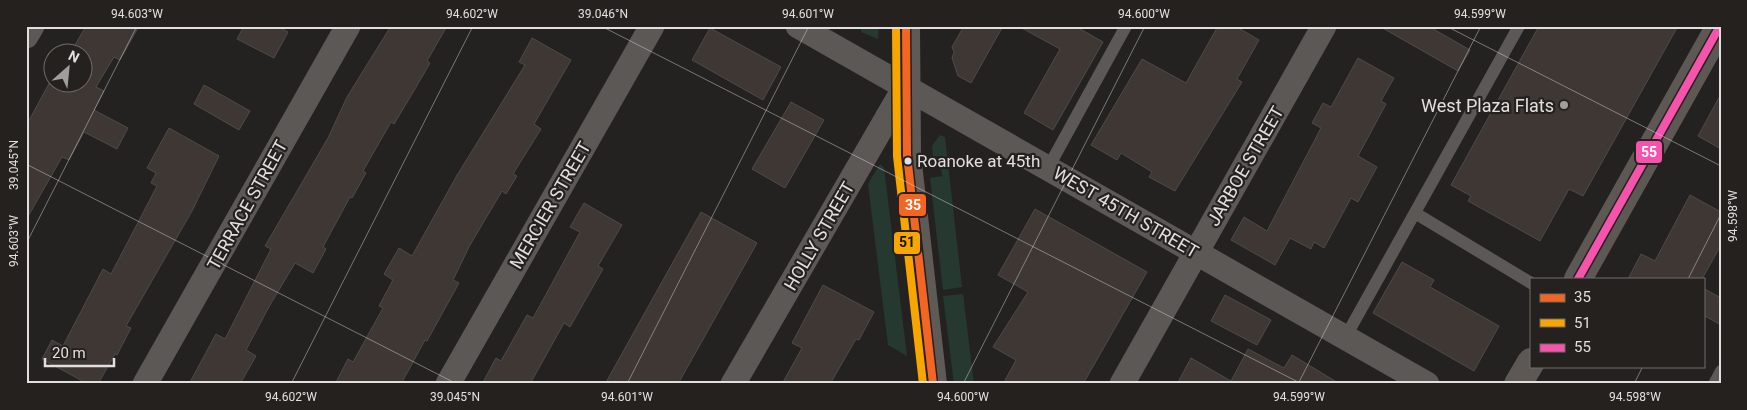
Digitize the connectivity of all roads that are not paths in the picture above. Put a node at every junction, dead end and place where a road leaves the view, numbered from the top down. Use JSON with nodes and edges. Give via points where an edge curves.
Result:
{"nodes":[{"id":1,"x":32,"y":26,"type":"edge"},
{"id":2,"x":348,"y":26,"type":"edge"},
{"id":3,"x":652,"y":26,"type":"edge"},
{"id":4,"x":798,"y":26,"type":"edge"},
{"id":5,"x":1126,"y":26,"type":"edge"},
{"id":6,"x":1324,"y":26,"type":"edge"},
{"id":7,"x":1519,"y":26,"type":"edge"},
{"id":8,"x":1720,"y":26,"type":"edge"},
{"id":9,"x":908,"y":28,"type":"edge"},
{"id":10,"x":26,"y":36,"type":"edge"},
{"id":11,"x":905,"y":87,"type":"junction"},
{"id":12,"x":1048,"y":168,"type":"junction"},
{"id":13,"x":1415,"y":213,"type":"junction"},
{"id":14,"x":1196,"y":252,"type":"junction"},
{"id":15,"x":1579,"y":278,"type":"edge"},
{"id":16,"x":1530,"y":282,"type":"edge"},
{"id":17,"x":1345,"y":338,"type":"junction"},
{"id":18,"x":1530,"y":364,"type":"edge"},
{"id":19,"x":1721,"y":371,"type":"edge"},
{"id":20,"x":145,"y":384,"type":"edge"},
{"id":21,"x":448,"y":384,"type":"edge"},
{"id":22,"x":733,"y":384,"type":"edge"},
{"id":23,"x":933,"y":384,"type":"edge"},
{"id":24,"x":1122,"y":384,"type":"edge"},
{"id":25,"x":1427,"y":384,"type":"edge"},
{"id":26,"x":1518,"y":384,"type":"edge"},
{"id":27,"x":1714,"y":384,"type":"edge"}],
"edges":[{"from":1,"to":10,"type":"street"},
{"from":2,"to":20,"type":"street","name":"TERRACE STREET"},
{"from":3,"to":21,"type":"street","name":"MERCIER STREET"},
{"from":4,"to":11,"type":"street","name":"WEST 45TH STREET"},
{"from":5,"to":12,"type":"lane"},
{"from":6,"to":14,"type":"street","name":"JARBOE STREET"},
{"from":7,"to":13,"type":"lane"},
{"from":8,"to":15,"type":"main road"},
{"from":9,"to":11,"type":"street"},
{"from":11,"to":12,"type":"street","name":"WEST 45TH STREET"},
{"from":11,"to":22,"type":"street","name":"HOLLY STREET"},
{"from":11,"to":23,"type":"street","via":[[908,155]]},
{"from":12,"to":14,"type":"street","name":"WEST 45TH STREET"},
{"from":13,"to":16,"type":"lane"},
{"from":13,"to":17,"type":"lane"},
{"from":14,"to":17,"type":"street","name":"WEST 45TH STREET"},
{"from":14,"to":24,"type":"street","name":"JARBOE STREET"},
{"from":17,"to":25,"type":"street","name":"WEST 45TH STREET"},
{"from":18,"to":26,"type":"main road"},
{"from":19,"to":27,"type":"lane"}]}
